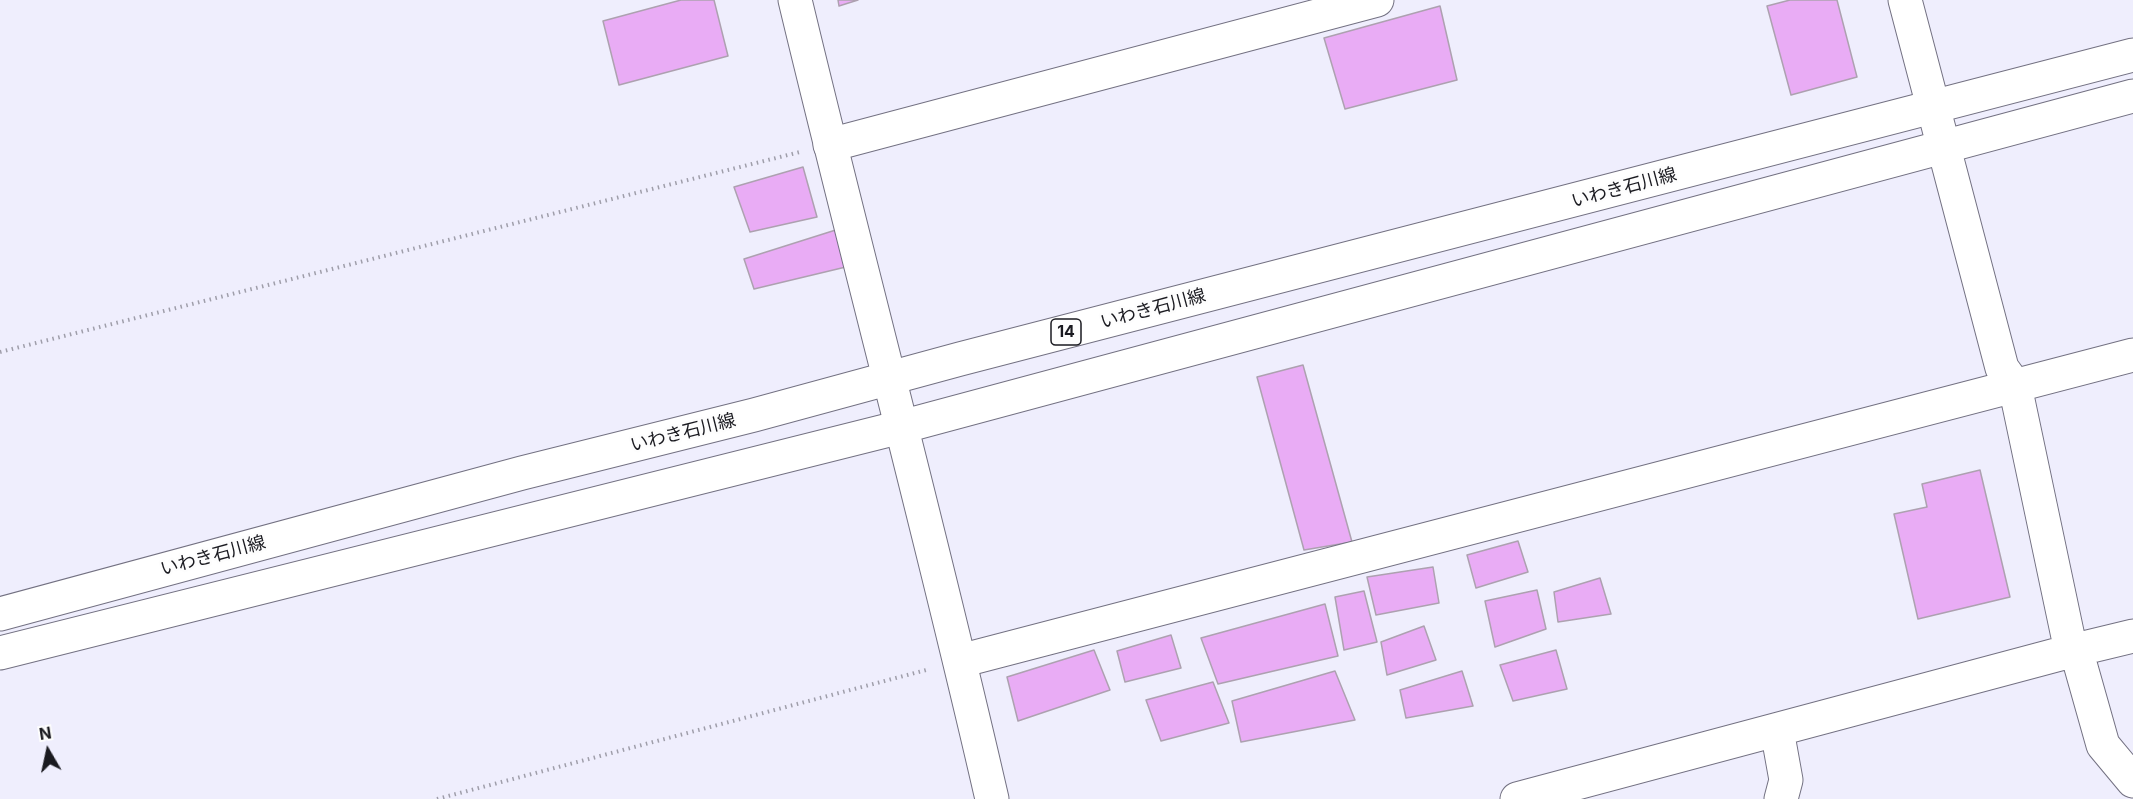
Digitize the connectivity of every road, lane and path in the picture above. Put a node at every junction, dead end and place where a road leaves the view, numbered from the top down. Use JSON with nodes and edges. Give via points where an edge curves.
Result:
{"nodes":[{"id":1,"x":795,"y":0,"type":"edge"},
{"id":2,"x":1377,"y":0,"type":"edge"},
{"id":3,"x":1905,"y":0,"type":"edge"},
{"id":4,"x":2133,"y":54,"type":"edge"},
{"id":5,"x":2133,"y":96,"type":"edge"},
{"id":6,"x":1933,"y":108,"type":"junction"},
{"id":7,"x":830,"y":145,"type":"junction"},
{"id":8,"x":1945,"y":146,"type":"junction"},
{"id":9,"x":0,"y":352,"type":"edge"},
{"id":10,"x":2133,"y":355,"type":"edge"},
{"id":11,"x":889,"y":378,"type":"junction"},
{"id":12,"x":2015,"y":386,"type":"junction"},
{"id":13,"x":902,"y":427,"type":"junction"},
{"id":14,"x":0,"y":614,"type":"edge"},
{"id":15,"x":2133,"y":636,"type":"edge"},
{"id":16,"x":0,"y":653,"type":"edge"},
{"id":17,"x":960,"y":661,"type":"junction"},
{"id":18,"x":2078,"y":664,"type":"junction"},
{"id":19,"x":1777,"y":730,"type":"junction"},
{"id":20,"x":2133,"y":781,"type":"edge"},
{"id":21,"x":437,"y":799,"type":"edge"},
{"id":22,"x":992,"y":799,"type":"edge"},
{"id":23,"x":1517,"y":799,"type":"edge"},
{"id":24,"x":1780,"y":799,"type":"edge"}],
"edges":[{"from":1,"to":7,"type":"main road"},
{"from":2,"to":7,"type":"main road"},
{"from":3,"to":6,"type":"main road"},
{"from":4,"to":6,"type":"main road","name":"いわき石川線","number":"14"},
{"from":5,"to":8,"type":"main road"},
{"from":6,"to":8,"type":"main road"},
{"from":6,"to":11,"type":"main road","name":"いわき石川線","number":"14"},
{"from":7,"to":9,"type":"path"},
{"from":7,"to":11,"type":"main road"},
{"from":8,"to":12,"type":"main road","via":[[2002,368]]},
{"from":8,"to":13,"type":"main road"},
{"from":10,"to":12,"type":"main road"},
{"from":11,"to":13,"type":"main road"},
{"from":11,"to":14,"type":"main road","name":"いわき石川線","number":"14"},
{"from":12,"to":17,"type":"main road"},
{"from":12,"to":18,"type":"main road"},
{"from":13,"to":16,"type":"main road"},
{"from":13,"to":17,"type":"main road"},
{"from":15,"to":18,"type":"main road"},
{"from":17,"to":21,"type":"path"},
{"from":17,"to":22,"type":"main road"},
{"from":18,"to":19,"type":"main road"},
{"from":18,"to":20,"type":"main road","via":[[2103,745]]},
{"from":19,"to":23,"type":"main road"},
{"from":19,"to":24,"type":"main road","via":[[1786,780]]}]}
